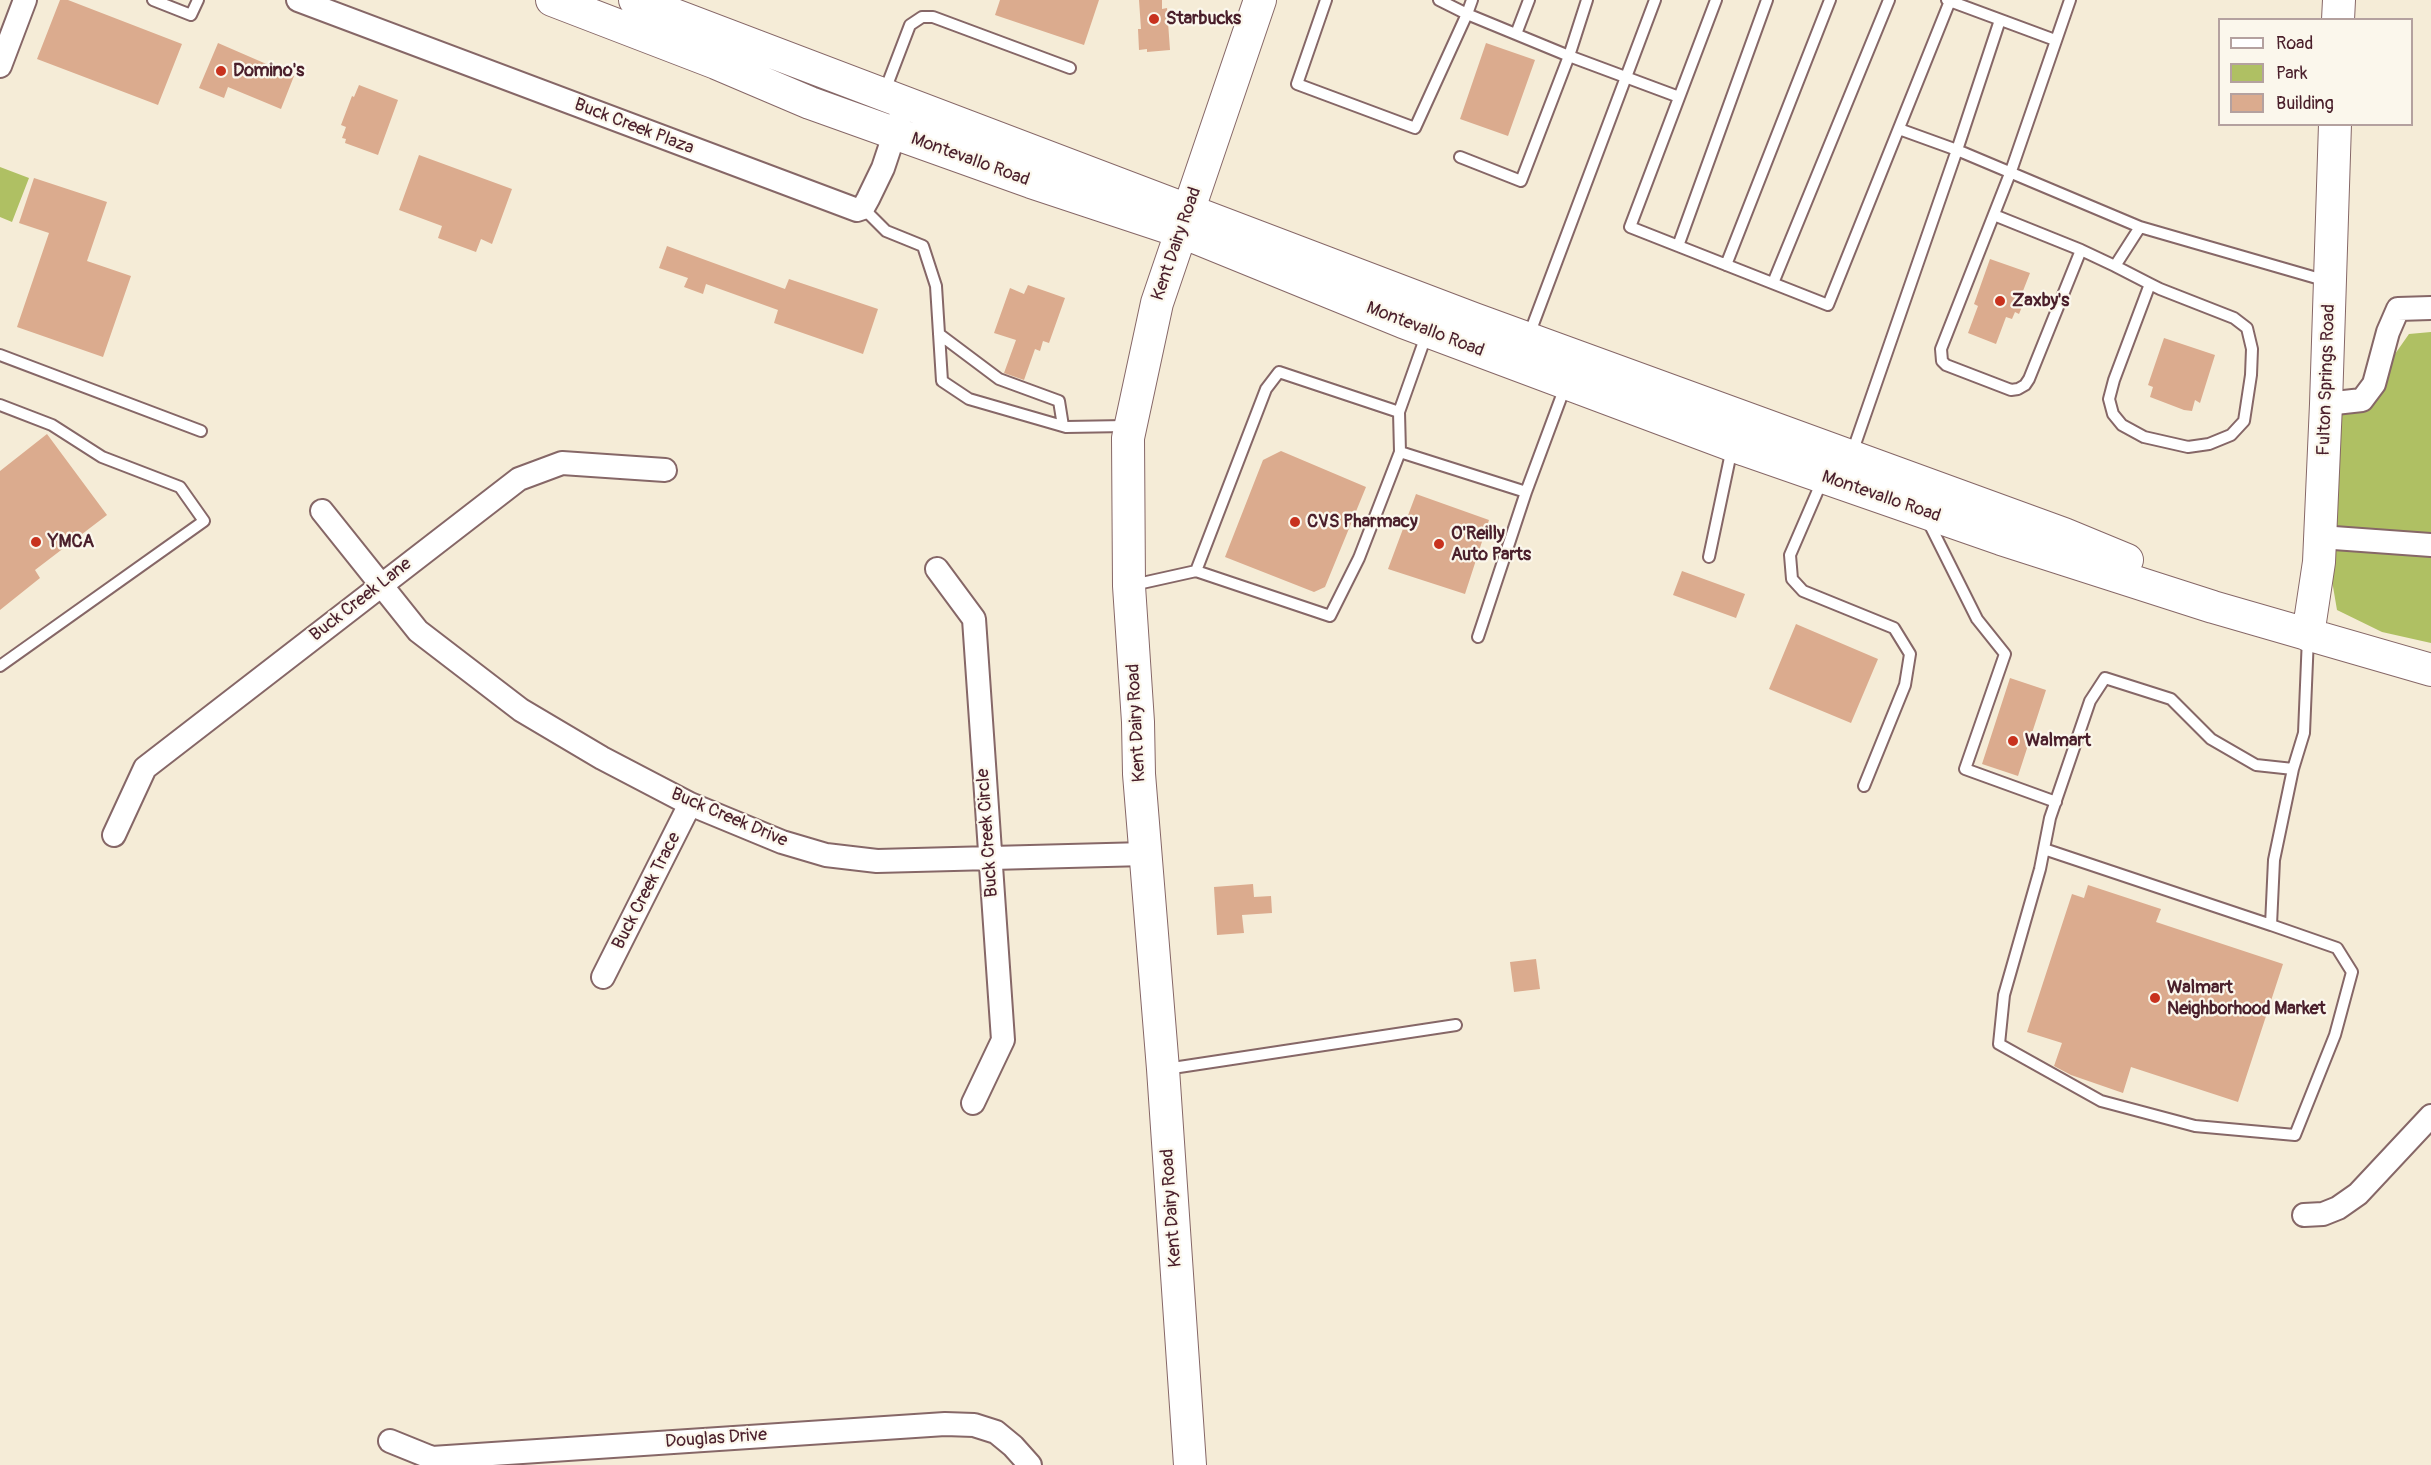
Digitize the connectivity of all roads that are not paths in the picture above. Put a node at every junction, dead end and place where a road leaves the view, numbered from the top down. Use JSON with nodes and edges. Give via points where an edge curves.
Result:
{"nodes":[{"id":1,"x":25,"y":0,"type":"edge"},
{"id":2,"x":153,"y":0,"type":"edge"},
{"id":3,"x":198,"y":0,"type":"edge"},
{"id":4,"x":298,"y":0,"type":"edge"},
{"id":5,"x":552,"y":0,"type":"edge"},
{"id":6,"x":635,"y":0,"type":"edge"},
{"id":7,"x":1260,"y":0,"type":"edge"},
{"id":8,"x":1326,"y":0,"type":"edge"},
{"id":9,"x":1439,"y":0,"type":"edge"},
{"id":10,"x":1472,"y":0,"type":"edge"},
{"id":11,"x":1529,"y":0,"type":"edge"},
{"id":12,"x":1587,"y":0,"type":"edge"},
{"id":13,"x":1655,"y":0,"type":"edge"},
{"id":14,"x":1716,"y":0,"type":"edge"},
{"id":15,"x":1767,"y":0,"type":"edge"},
{"id":16,"x":1830,"y":0,"type":"edge"},
{"id":17,"x":1889,"y":0,"type":"edge"},
{"id":18,"x":2070,"y":0,"type":"edge"},
{"id":19,"x":2338,"y":0,"type":"edge"},
{"id":20,"x":1949,"y":1,"type":"edge"},
{"id":21,"x":1467,"y":14,"type":"junction"},
{"id":22,"x":2338,"y":18,"type":"edge"},
{"id":23,"x":2000,"y":20,"type":"junction"},
{"id":24,"x":1516,"y":34,"type":"junction"},
{"id":25,"x":2055,"y":40,"type":"junction"},
{"id":26,"x":1569,"y":56,"type":"junction"},
{"id":27,"x":0,"y":66,"type":"edge"},
{"id":28,"x":1070,"y":68,"type":"dead end"},
{"id":29,"x":1626,"y":77,"type":"junction"},
{"id":30,"x":1679,"y":97,"type":"junction"},
{"id":31,"x":895,"y":98,"type":"junction"},
{"id":32,"x":2335,"y":126,"type":"edge"},
{"id":33,"x":1899,"y":129,"type":"junction"},
{"id":34,"x":894,"y":133,"type":"junction"},
{"id":35,"x":1957,"y":150,"type":"junction"},
{"id":36,"x":1460,"y":157,"type":"dead end"},
{"id":37,"x":2011,"y":171,"type":"junction"},
{"id":38,"x":863,"y":207,"type":"junction"},
{"id":39,"x":1994,"y":215,"type":"junction"},
{"id":40,"x":1185,"y":221,"type":"junction"},
{"id":41,"x":2140,"y":226,"type":"junction"},
{"id":42,"x":1678,"y":246,"type":"junction"},
{"id":43,"x":2081,"y":250,"type":"junction"},
{"id":44,"x":1726,"y":265,"type":"junction"},
{"id":45,"x":2115,"y":266,"type":"junction"},
{"id":46,"x":2330,"y":282,"type":"junction"},
{"id":47,"x":1773,"y":284,"type":"junction"},
{"id":48,"x":2150,"y":284,"type":"junction"},
{"id":49,"x":2431,"y":308,"type":"edge"},
{"id":50,"x":1428,"y":331,"type":"junction"},
{"id":51,"x":939,"y":334,"type":"junction"},
{"id":52,"x":1528,"y":339,"type":"junction"},
{"id":53,"x":0,"y":355,"type":"edge"},
{"id":54,"x":1566,"y":384,"type":"junction"},
{"id":55,"x":2326,"y":404,"type":"junction"},
{"id":56,"x":0,"y":405,"type":"edge"},
{"id":57,"x":1399,"y":412,"type":"junction"},
{"id":58,"x":1063,"y":426,"type":"junction"},
{"id":59,"x":1131,"y":426,"type":"junction"},
{"id":60,"x":201,"y":430,"type":"dead end"},
{"id":61,"x":1733,"y":445,"type":"junction"},
{"id":62,"x":1400,"y":452,"type":"junction"},
{"id":63,"x":1833,"y":462,"type":"junction"},
{"id":64,"x":665,"y":470,"type":"dead end"},
{"id":65,"x":1526,"y":492,"type":"junction"},
{"id":66,"x":322,"y":511,"type":"dead end"},
{"id":67,"x":1924,"y":513,"type":"junction"},
{"id":68,"x":2320,"y":537,"type":"junction"},
{"id":69,"x":2431,"y":545,"type":"edge"},
{"id":70,"x":1709,"y":557,"type":"dead end"},
{"id":71,"x":937,"y":569,"type":"dead end"},
{"id":72,"x":1196,"y":571,"type":"junction"},
{"id":73,"x":380,"y":585,"type":"junction"},
{"id":74,"x":1129,"y":586,"type":"junction"},
{"id":75,"x":2308,"y":635,"type":"junction"},
{"id":76,"x":1478,"y":637,"type":"dead end"},
{"id":77,"x":0,"y":666,"type":"edge"},
{"id":78,"x":2431,"y":670,"type":"edge"},
{"id":79,"x":2293,"y":769,"type":"junction"},
{"id":80,"x":1864,"y":786,"type":"dead end"},
{"id":81,"x":2056,"y":802,"type":"junction"},
{"id":82,"x":690,"y":804,"type":"junction"},
{"id":83,"x":114,"y":835,"type":"dead end"},
{"id":84,"x":2044,"y":849,"type":"junction"},
{"id":85,"x":1145,"y":854,"type":"junction"},
{"id":86,"x":990,"y":859,"type":"junction"},
{"id":87,"x":2271,"y":925,"type":"junction"},
{"id":88,"x":603,"y":977,"type":"dead end"},
{"id":89,"x":1456,"y":1025,"type":"dead end"},
{"id":90,"x":1163,"y":1069,"type":"junction"},
{"id":91,"x":973,"y":1103,"type":"dead end"},
{"id":92,"x":2431,"y":1116,"type":"edge"},
{"id":93,"x":2304,"y":1215,"type":"dead end"},
{"id":94,"x":390,"y":1441,"type":"dead end"},
{"id":95,"x":1030,"y":1465,"type":"edge"},
{"id":96,"x":1190,"y":1465,"type":"edge"}],
"edges":[{"from":1,"to":27,"type":"street"},
{"from":2,"to":3,"type":"lane","via":[[191,15]]},
{"from":4,"to":38,"type":"street","name":"Buck Creek Plaza","via":[[845,207]]},
{"from":5,"to":34,"type":"main road","name":"Montevallo Road"},
{"from":6,"to":31,"type":"main road","name":"Montevallo Road"},
{"from":7,"to":40,"type":"main road","name":"Kent Dairy Road"},
{"from":8,"to":21,"type":"lane","via":[[1297,84],[1415,128]]},
{"from":9,"to":21,"type":"lane"},
{"from":10,"to":21,"type":"lane"},
{"from":11,"to":24,"type":"lane"},
{"from":12,"to":26,"type":"lane"},
{"from":13,"to":29,"type":"lane"},
{"from":14,"to":30,"type":"lane"},
{"from":15,"to":42,"type":"lane"},
{"from":16,"to":44,"type":"lane"},
{"from":17,"to":47,"type":"lane"},
{"from":18,"to":25,"type":"lane"},
{"from":19,"to":22,"type":"main road"},
{"from":20,"to":23,"type":"lane"},
{"from":20,"to":33,"type":"lane"},
{"from":21,"to":24,"type":"lane"},
{"from":23,"to":25,"type":"lane"},
{"from":23,"to":35,"type":"lane"},
{"from":24,"to":26,"type":"lane"},
{"from":25,"to":37,"type":"lane"},
{"from":26,"to":29,"type":"lane"},
{"from":26,"to":36,"type":"lane","via":[[1521,181]]},
{"from":28,"to":31,"type":"lane","via":[[933,17],[922,17],[910,25]]},
{"from":29,"to":30,"type":"lane"},
{"from":29,"to":52,"type":"lane"},
{"from":30,"to":42,"type":"lane","via":[[1630,227]]},
{"from":31,"to":34,"type":"street"},
{"from":31,"to":40,"type":"main road","name":"Montevallo Road"},
{"from":32,"to":46,"type":"main road","name":"Fulton Springs Road"},
{"from":33,"to":35,"type":"lane"},
{"from":33,"to":47,"type":"lane","via":[[1828,305]]},
{"from":34,"to":38,"type":"street","via":[[883,168]]},
{"from":34,"to":40,"type":"main road","name":"Montevallo Road","via":[[1031,182]]},
{"from":35,"to":37,"type":"lane"},
{"from":35,"to":63,"type":"lane"},
{"from":37,"to":39,"type":"lane"},
{"from":37,"to":41,"type":"lane"},
{"from":38,"to":51,"type":"lane","via":[[886,231],[923,246],[936,286]]},
{"from":39,"to":43,"type":"lane"},
{"from":39,"to":43,"type":"lane","via":[[1941,349],[1946,365],[2011,390],[2025,385]]},
{"from":40,"to":50,"type":"main road","name":"Montevallo Road","via":[[1293,279]]},
{"from":40,"to":52,"type":"main road","name":"Montevallo Road"},
{"from":40,"to":59,"type":"main road","name":"Kent Dairy Road","via":[[1157,303]]},
{"from":41,"to":45,"type":"lane"},
{"from":41,"to":46,"type":"lane"},
{"from":42,"to":44,"type":"lane"},
{"from":43,"to":45,"type":"lane"},
{"from":44,"to":47,"type":"lane"},
{"from":45,"to":48,"type":"lane"},
{"from":46,"to":55,"type":"main road","name":"Fulton Springs Road"},
{"from":48,"to":48,"type":"lane","via":[[2234,318],[2247,328],[2252,349],[2251,375],[2244,421],[2231,435],[2188,447],[2144,437],[2122,425],[2113,414],[2109,399],[2114,380]]},
{"from":49,"to":55,"type":"street","via":[[2398,309],[2374,384],[2362,400]]},
{"from":50,"to":54,"type":"main road","name":"Montevallo Road"},
{"from":50,"to":57,"type":"lane"},
{"from":51,"to":58,"type":"lane","via":[[999,379],[1059,400]]},
{"from":51,"to":58,"type":"lane","via":[[942,381],[969,399]]},
{"from":52,"to":63,"type":"main road","name":"Montevallo Road"},
{"from":53,"to":60,"type":"lane"},
{"from":54,"to":61,"type":"main road","name":"Montevallo Road"},
{"from":54,"to":65,"type":"lane"},
{"from":55,"to":68,"type":"main road","name":"Fulton Springs Road"},
{"from":56,"to":77,"type":"lane","via":[[52,424],[102,457],[180,487],[204,521]]},
{"from":57,"to":62,"type":"lane"},
{"from":57,"to":72,"type":"lane","via":[[1279,372],[1266,389]]},
{"from":58,"to":59,"type":"lane"},
{"from":59,"to":74,"type":"main road","name":"Kent Dairy Road"},
{"from":61,"to":63,"type":"main road","name":"Montevallo Road"},
{"from":61,"to":70,"type":"lane"},
{"from":62,"to":65,"type":"lane"},
{"from":62,"to":72,"type":"lane","via":[[1359,558],[1330,616]]},
{"from":63,"to":67,"type":"main road","name":"Montevallo Road"},
{"from":63,"to":75,"type":"main road","name":"Montevallo Road","via":[[2064,534]]},
{"from":63,"to":80,"type":"lane","via":[[1790,555],[1792,579],[1803,591],[1894,628],[1910,654],[1905,685]]},
{"from":64,"to":73,"type":"street","name":"Buck Creek Lane","via":[[561,463],[519,478]]},
{"from":65,"to":76,"type":"lane"},
{"from":66,"to":73,"type":"street","name":"Buck Creek Drive"},
{"from":67,"to":75,"type":"main road","name":"Montevallo Road"},
{"from":67,"to":81,"type":"lane","via":[[1977,619],[2005,654],[1965,769]]},
{"from":68,"to":69,"type":"street"},
{"from":68,"to":75,"type":"main road","name":"Fulton Springs Road"},
{"from":71,"to":86,"type":"street","name":"Buck Creek Circle","via":[[974,619]]},
{"from":72,"to":74,"type":"lane"},
{"from":73,"to":82,"type":"street","name":"Buck Creek Drive","via":[[418,631],[521,710]]},
{"from":73,"to":83,"type":"street","name":"Buck Creek Lane","via":[[145,768]]},
{"from":74,"to":85,"type":"main road","name":"Kent Dairy Road"},
{"from":75,"to":78,"type":"main road","name":"Montevallo Road"},
{"from":75,"to":79,"type":"lane","via":[[2304,733]]},
{"from":79,"to":81,"type":"lane","via":[[2256,765],[2211,739],[2171,699],[2105,678],[2090,701]]},
{"from":79,"to":87,"type":"lane","via":[[2274,860]]},
{"from":81,"to":84,"type":"lane"},
{"from":82,"to":86,"type":"street","name":"Buck Creek Drive","via":[[782,842],[826,855],[877,861]]},
{"from":82,"to":88,"type":"street","name":"Buck Creek Trace"},
{"from":84,"to":87,"type":"lane"},
{"from":84,"to":87,"type":"lane","via":[[2004,995],[1999,1044],[2101,1101],[2195,1126],[2295,1135],[2335,1035],[2352,972],[2337,948]]},
{"from":85,"to":86,"type":"street","name":"Buck Creek Drive"},
{"from":85,"to":90,"type":"main road","name":"Kent Dairy Road"},
{"from":86,"to":91,"type":"street","name":"Buck Creek Circle","via":[[1003,1040]]},
{"from":89,"to":90,"type":"lane"},
{"from":90,"to":96,"type":"main road","name":"Kent Dairy Road"},
{"from":92,"to":93,"type":"street","via":[[2358,1194],[2331,1211]]},
{"from":94,"to":95,"type":"street","name":"Douglas Drive","via":[[432,1458],[955,1424],[996,1432]]}]}
